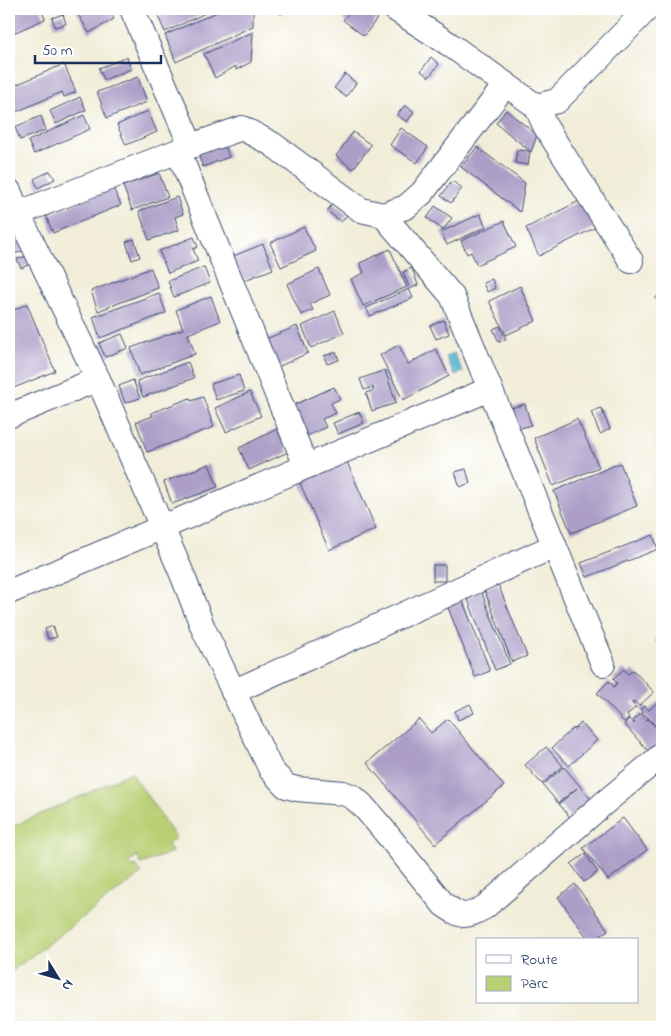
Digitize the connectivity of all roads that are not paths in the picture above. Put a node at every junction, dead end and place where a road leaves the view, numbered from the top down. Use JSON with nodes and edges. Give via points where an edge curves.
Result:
{"nodes":[{"id":1,"x":132,"y":9,"type":"edge"},
{"id":2,"x":395,"y":9,"type":"edge"},
{"id":3,"x":647,"y":9,"type":"edge"},
{"id":4,"x":506,"y":84,"type":"junction"},
{"id":5,"x":536,"y":106,"type":"junction"},
{"id":6,"x":184,"y":148,"type":"junction"},
{"id":7,"x":9,"y":191,"type":"edge"},
{"id":8,"x":13,"y":215,"type":"edge"},
{"id":9,"x":383,"y":215,"type":"junction"},
{"id":10,"x":631,"y":260,"type":"dead end"},
{"id":11,"x":98,"y":379,"type":"junction"},
{"id":12,"x":490,"y":389,"type":"junction"},
{"id":13,"x":9,"y":416,"type":"edge"},
{"id":14,"x":306,"y":466,"type":"junction"},
{"id":15,"x":162,"y":528,"type":"junction"},
{"id":16,"x":554,"y":546,"type":"junction"},
{"id":17,"x":9,"y":592,"type":"edge"},
{"id":18,"x":603,"y":664,"type":"dead end"},
{"id":19,"x":233,"y":692,"type":"junction"},
{"id":20,"x":662,"y":755,"type":"edge"}],
"edges":[{"from":1,"to":6,"type":"street"},
{"from":2,"to":4,"type":"street"},
{"from":3,"to":5,"type":"street","via":[[557,101]]},
{"from":4,"to":5,"type":"street"},
{"from":4,"to":9,"type":"street","via":[[422,193],[406,207]]},
{"from":5,"to":10,"type":"street","via":[[545,126]]},
{"from":6,"to":8,"type":"street"},
{"from":6,"to":9,"type":"street","via":[[242,128],[272,144],[360,210]]},
{"from":6,"to":14,"type":"street"},
{"from":7,"to":8,"type":"street"},
{"from":8,"to":11,"type":"street"},
{"from":9,"to":12,"type":"street","via":[[452,296]]},
{"from":11,"to":13,"type":"street"},
{"from":11,"to":15,"type":"street"},
{"from":12,"to":14,"type":"street"},
{"from":12,"to":16,"type":"street"},
{"from":14,"to":15,"type":"street"},
{"from":15,"to":17,"type":"street"},
{"from":15,"to":19,"type":"street"},
{"from":16,"to":18,"type":"street"},
{"from":16,"to":19,"type":"street"},
{"from":19,"to":20,"type":"street","via":[[271,770],[286,786],[343,793],[353,798],[382,828],[444,905],[468,916],[485,907]]}]}
